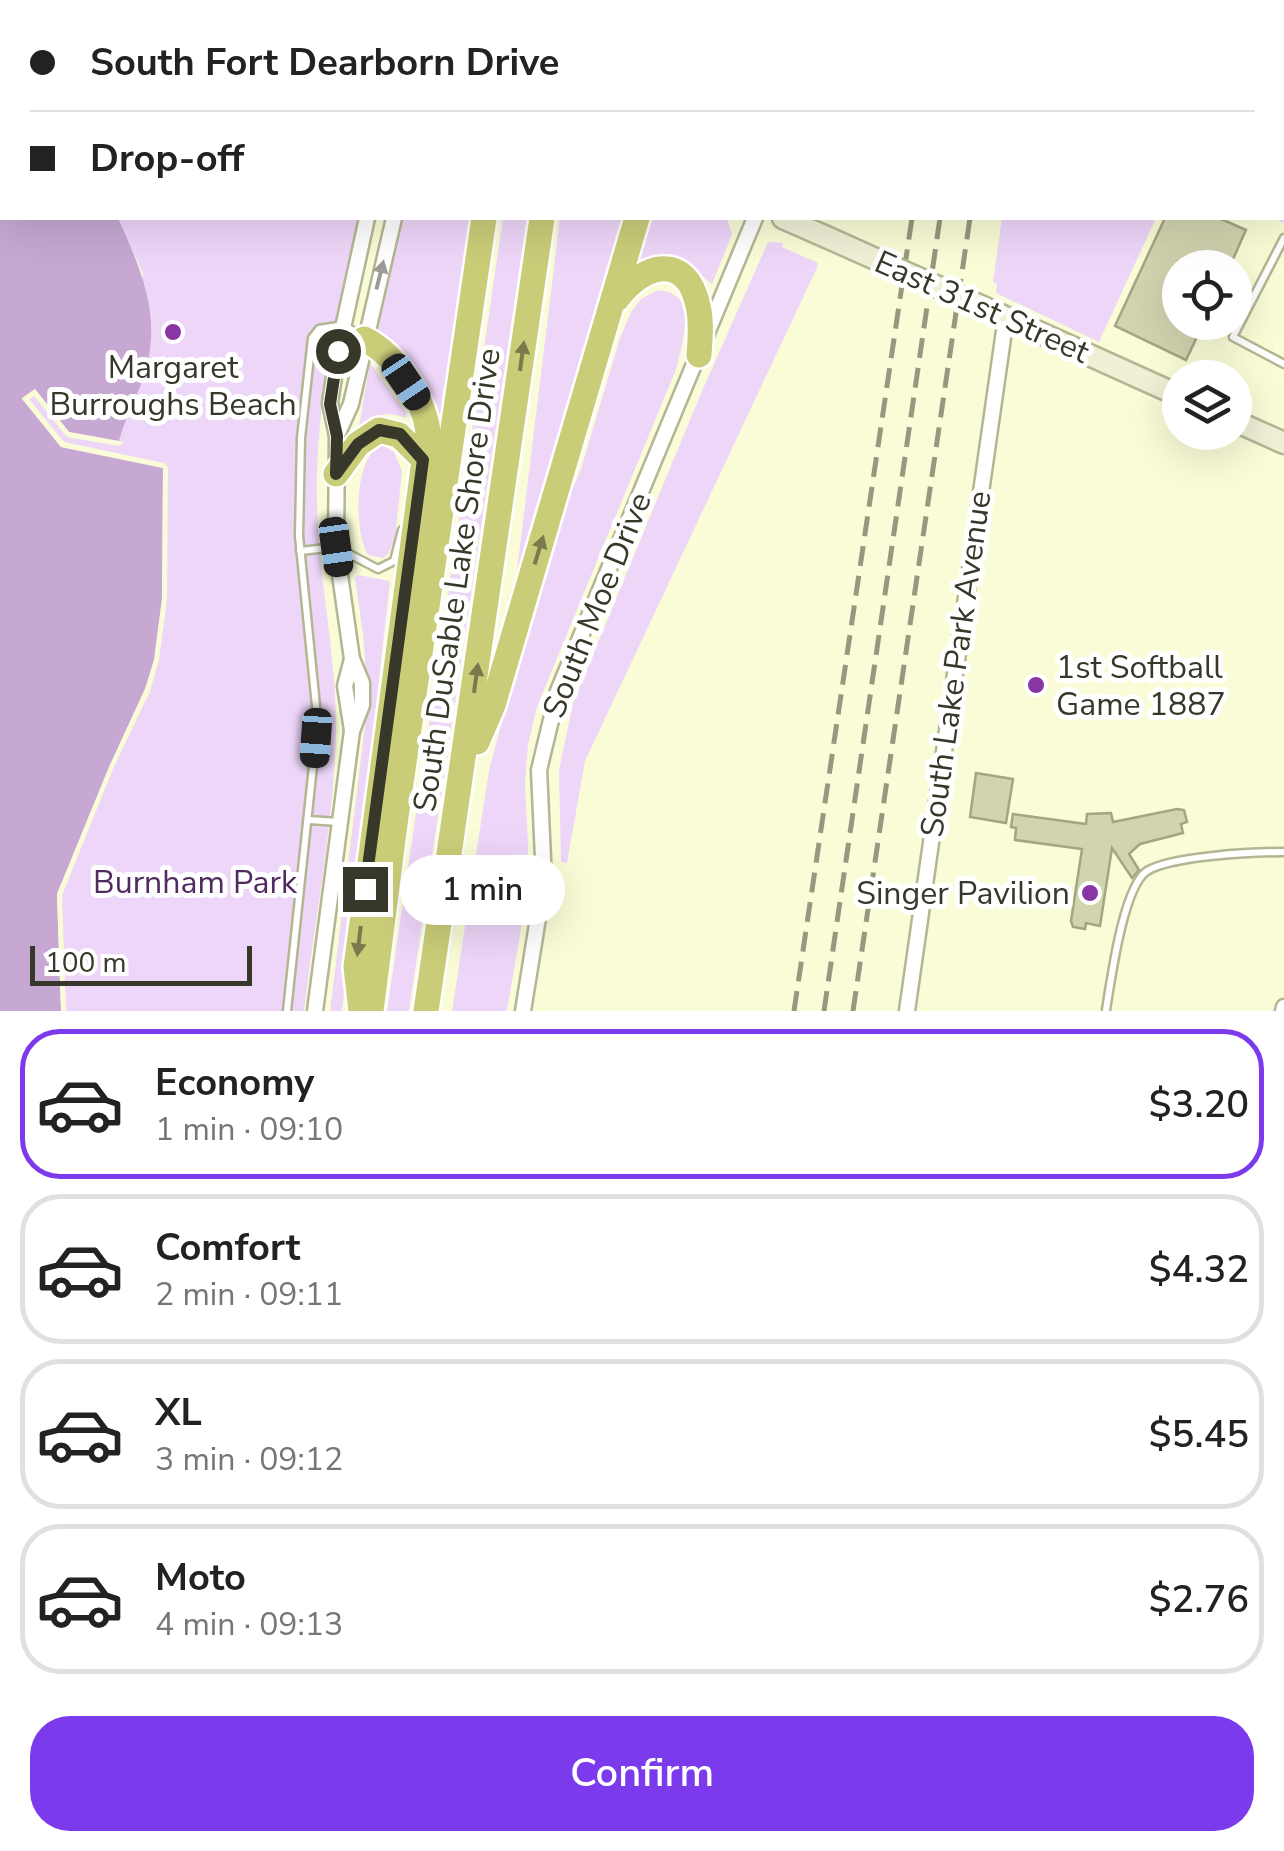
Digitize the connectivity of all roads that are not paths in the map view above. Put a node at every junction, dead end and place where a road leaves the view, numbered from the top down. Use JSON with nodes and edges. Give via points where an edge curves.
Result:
{"nodes":[{"id":1,"x":368,"y":220,"type":"edge"},
{"id":2,"x":393,"y":220,"type":"edge"},
{"id":3,"x":484,"y":220,"type":"edge"},
{"id":4,"x":542,"y":220,"type":"edge"},
{"id":5,"x":636,"y":220,"type":"edge"},
{"id":6,"x":754,"y":220,"type":"edge"},
{"id":7,"x":788,"y":220,"type":"edge"},
{"id":8,"x":1284,"y":238,"type":"edge"},
{"id":9,"x":614,"y":303,"type":"junction"},
{"id":10,"x":1000,"y":314,"type":"junction"},
{"id":11,"x":354,"y":332,"type":"junction"},
{"id":12,"x":699,"y":355,"type":"junction"},
{"id":13,"x":1284,"y":364,"type":"edge"},
{"id":14,"x":1162,"y":388,"type":"edge"},
{"id":15,"x":1252,"y":429,"type":"edge"},
{"id":16,"x":337,"y":436,"type":"junction"},
{"id":17,"x":1284,"y":443,"type":"edge"},
{"id":18,"x":423,"y":460,"type":"junction"},
{"id":19,"x":336,"y":474,"type":"junction"},
{"id":20,"x":419,"y":498,"type":"junction"},
{"id":21,"x":336,"y":547,"type":"junction"},
{"id":22,"x":300,"y":551,"type":"junction"},
{"id":23,"x":463,"y":774,"type":"junction"},
{"id":24,"x":309,"y":820,"type":"junction"},
{"id":25,"x":340,"y":822,"type":"junction"},
{"id":26,"x":1284,"y":852,"type":"edge"},
{"id":27,"x":1106,"y":1010,"type":"edge"},
{"id":28,"x":287,"y":1011,"type":"edge"},
{"id":29,"x":315,"y":1011,"type":"edge"},
{"id":30,"x":362,"y":1011,"type":"edge"},
{"id":31,"x":371,"y":1011,"type":"edge"},
{"id":32,"x":426,"y":1011,"type":"edge"},
{"id":33,"x":523,"y":1011,"type":"edge"},
{"id":34,"x":907,"y":1011,"type":"edge"}],
"edges":[{"from":1,"to":11,"type":"street"},
{"from":11,"to":2,"type":"street","one_way":true},
{"from":3,"to":31,"type":"highway","name":"South DuSable Lake Shore Drive"},
{"from":23,"to":4,"type":"highway","name":"South DuSable Lake Shore Drive","one_way":true},
{"from":5,"to":9,"type":"highway"},
{"from":6,"to":12,"type":"street","name":"South Moe Drive"},
{"from":7,"to":10,"type":"main road","name":"East 31st Street","bridge":true},
{"from":8,"to":13,"type":"lane","via":[[1233,337]]},
{"from":9,"to":12,"type":"highway","via":[[650,268],[678,273],[699,308]]},
{"from":23,"to":9,"type":"highway","one_way":true,"via":[[493,704]]},
{"from":10,"to":14,"type":"main road","name":"East 31st Street"},
{"from":10,"to":34,"type":"street","name":"South Lake Park Avenue"},
{"from":11,"to":16,"type":"street","via":[[350,404]]},
{"from":11,"to":16,"type":"street","via":[[330,404]]},
{"from":11,"to":18,"type":"highway","via":[[379,346],[421,403],[428,431]]},
{"from":11,"to":22,"type":"lane","via":[[319,329],[312,338],[300,451]]},
{"from":12,"to":33,"type":"street","name":"South Moe Drive","via":[[546,734],[540,770],[544,881]]},
{"from":15,"to":17,"type":"main road"},
{"from":16,"to":19,"type":"street"},
{"from":18,"to":19,"type":"highway","via":[[400,434],[379,430],[358,444]]},
{"from":18,"to":20,"type":"highway"},
{"from":19,"to":21,"type":"street"},
{"from":20,"to":21,"type":"lane","via":[[387,567],[366,565]]},
{"from":20,"to":30,"type":"highway","one_way":true,"via":[[356,967]]},
{"from":21,"to":22,"type":"lane"},
{"from":21,"to":25,"type":"street","via":[[352,660],[362,683]]},
{"from":22,"to":24,"type":"lane","via":[[316,706]]},
{"from":23,"to":32,"type":"highway","name":"South DuSable Lake Shore Drive"},
{"from":24,"to":25,"type":"lane"},
{"from":24,"to":28,"type":"lane"},
{"from":25,"to":29,"type":"street"},
{"from":26,"to":27,"type":"lane","via":[[1197,858],[1146,871],[1122,923]]}]}
